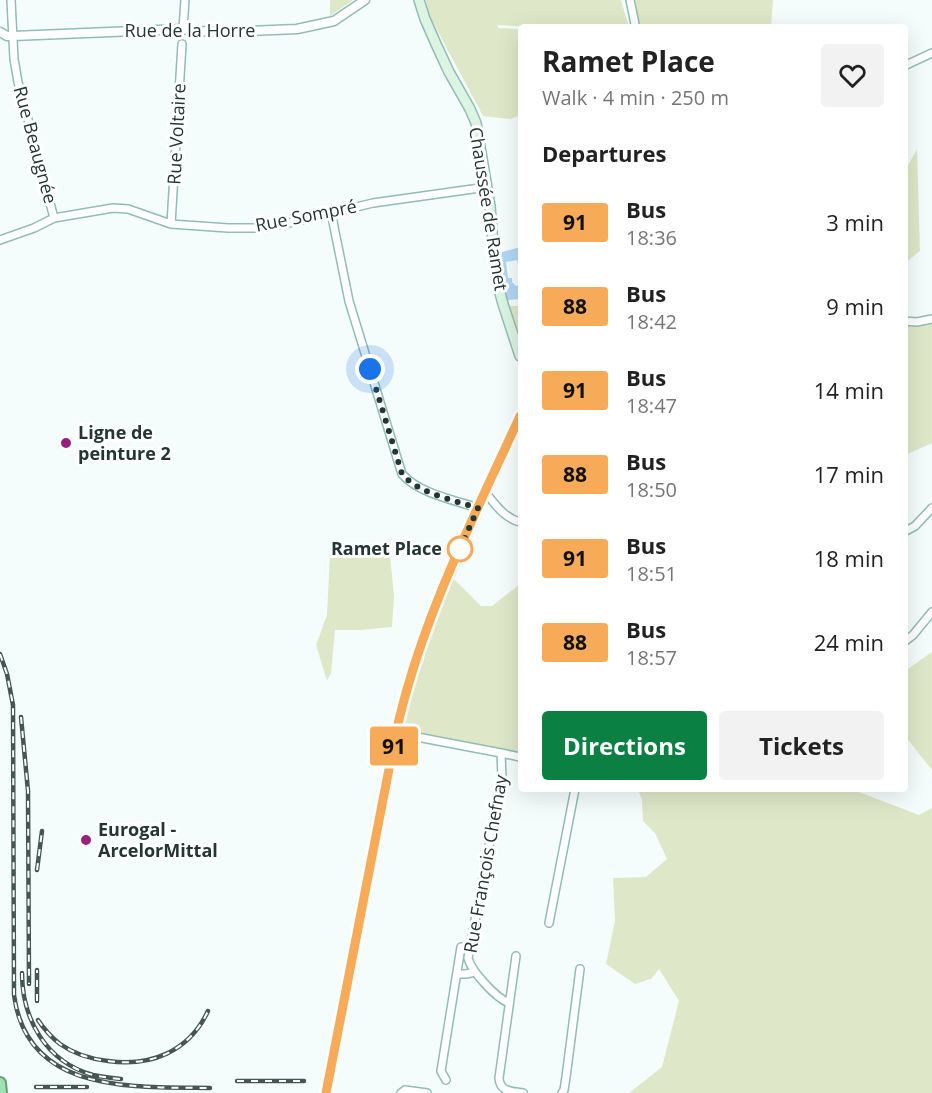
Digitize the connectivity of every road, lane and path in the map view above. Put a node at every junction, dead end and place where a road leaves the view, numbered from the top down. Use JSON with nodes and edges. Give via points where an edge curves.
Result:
{"nodes":[{"id":1,"x":11,"y":0,"type":"edge"},
{"id":2,"x":185,"y":0,"type":"edge"},
{"id":3,"x":365,"y":0,"type":"edge"},
{"id":4,"x":419,"y":0,"type":"edge"},
{"id":5,"x":630,"y":0,"type":"edge"},
{"id":6,"x":635,"y":24,"type":"dead end"},
{"id":7,"x":183,"y":28,"type":"junction"},
{"id":8,"x":5,"y":36,"type":"edge"},
{"id":9,"x":182,"y":44,"type":"dead end"},
{"id":10,"x":932,"y":53,"type":"edge"},
{"id":11,"x":908,"y":64,"type":"edge"},
{"id":12,"x":487,"y":187,"type":"junction"},
{"id":13,"x":332,"y":212,"type":"junction"},
{"id":14,"x":54,"y":218,"type":"junction"},
{"id":15,"x":171,"y":224,"type":"junction"},
{"id":16,"x":0,"y":240,"type":"edge"},
{"id":17,"x":932,"y":319,"type":"edge"},
{"id":18,"x":908,"y":321,"type":"edge"},
{"id":19,"x":518,"y":350,"type":"edge"},
{"id":20,"x":518,"y":420,"type":"edge"},
{"id":21,"x":485,"y":492,"type":"junction"},
{"id":22,"x":478,"y":508,"type":"junction"},
{"id":23,"x":932,"y":508,"type":"edge"},
{"id":24,"x":518,"y":522,"type":"edge"},
{"id":25,"x":908,"y":530,"type":"edge"},
{"id":26,"x":932,"y":612,"type":"edge"},
{"id":27,"x":908,"y":639,"type":"edge"},
{"id":28,"x":396,"y":733,"type":"junction"},
{"id":29,"x":501,"y":753,"type":"junction"},
{"id":30,"x":518,"y":757,"type":"edge"},
{"id":31,"x":574,"y":792,"type":"edge"},
{"id":32,"x":549,"y":923,"type":"dead end"},
{"id":33,"x":461,"y":947,"type":"dead end"},
{"id":34,"x":516,"y":956,"type":"dead end"},
{"id":35,"x":580,"y":969,"type":"dead end"},
{"id":36,"x":475,"y":972,"type":"junction"},
{"id":37,"x":457,"y":974,"type":"junction"},
{"id":38,"x":509,"y":1003,"type":"junction"},
{"id":39,"x":446,"y":1080,"type":"dead end"},
{"id":40,"x":0,"y":1083,"type":"edge"},
{"id":41,"x":1,"y":1093,"type":"edge"},
{"id":42,"x":326,"y":1093,"type":"edge"},
{"id":43,"x":401,"y":1093,"type":"edge"},
{"id":44,"x":427,"y":1093,"type":"edge"},
{"id":45,"x":523,"y":1093,"type":"edge"},
{"id":46,"x":562,"y":1093,"type":"edge"}],
"edges":[{"from":1,"to":8,"type":"street","name":"Rue Beaugnée"},
{"from":2,"to":7,"type":"street"},
{"from":3,"to":7,"type":"street","name":"Rue de la Horre","via":[[334,21],[297,29],[228,32]]},
{"from":4,"to":12,"type":"main road","name":"Chaussée de Ramet","via":[[435,44],[473,115]]},
{"from":5,"to":6,"type":"street"},
{"from":7,"to":8,"type":"street","name":"Rue de la Horre"},
{"from":8,"to":14,"type":"street","name":"Rue Beaugnée"},
{"from":9,"to":15,"type":"street","name":"Rue Voltaire"},
{"from":10,"to":11,"type":"street"},
{"from":12,"to":13,"type":"street","name":"Rue Sompré"},
{"from":12,"to":19,"type":"main road","name":"Chaussée de Ramet","via":[[497,282]]},
{"from":13,"to":15,"type":"street","name":"Rue Sompré","via":[[256,228]]},
{"from":13,"to":22,"type":"street","via":[[349,301],[402,474],[420,489]]},
{"from":14,"to":15,"type":"street","name":"Rue Sompré","via":[[113,207]]},
{"from":14,"to":16,"type":"street","name":"Rue Sompré"},
{"from":17,"to":18,"type":"street"},
{"from":20,"to":21,"type":"main road"},
{"from":21,"to":22,"type":"main road"},
{"from":21,"to":24,"type":"street","via":[[504,515]]},
{"from":22,"to":28,"type":"main road","via":[[417,654]]},
{"from":23,"to":25,"type":"street"},
{"from":26,"to":27,"type":"street"},
{"from":28,"to":29,"type":"street","name":"Rue François Chefnay"},
{"from":28,"to":42,"type":"main road"},
{"from":29,"to":30,"type":"street"},
{"from":29,"to":36,"type":"street","name":"Rue François Chefnay","via":[[502,777],[468,954]]},
{"from":31,"to":32,"type":"street"},
{"from":33,"to":37,"type":"street","name":"Rue François Chefnay"},
{"from":34,"to":38,"type":"street"},
{"from":35,"to":46,"type":"street"},
{"from":36,"to":37,"type":"street","name":"Rue François Chefnay"},
{"from":36,"to":38,"type":"street","name":"Rue François Chefnay","via":[[499,998]]},
{"from":37,"to":39,"type":"street","name":"Rue François Chefnay","via":[[441,1071]]},
{"from":38,"to":45,"type":"street","via":[[499,1082],[507,1091]]},
{"from":40,"to":41,"type":"highway"},
{"from":43,"to":44,"type":"street"}]}
